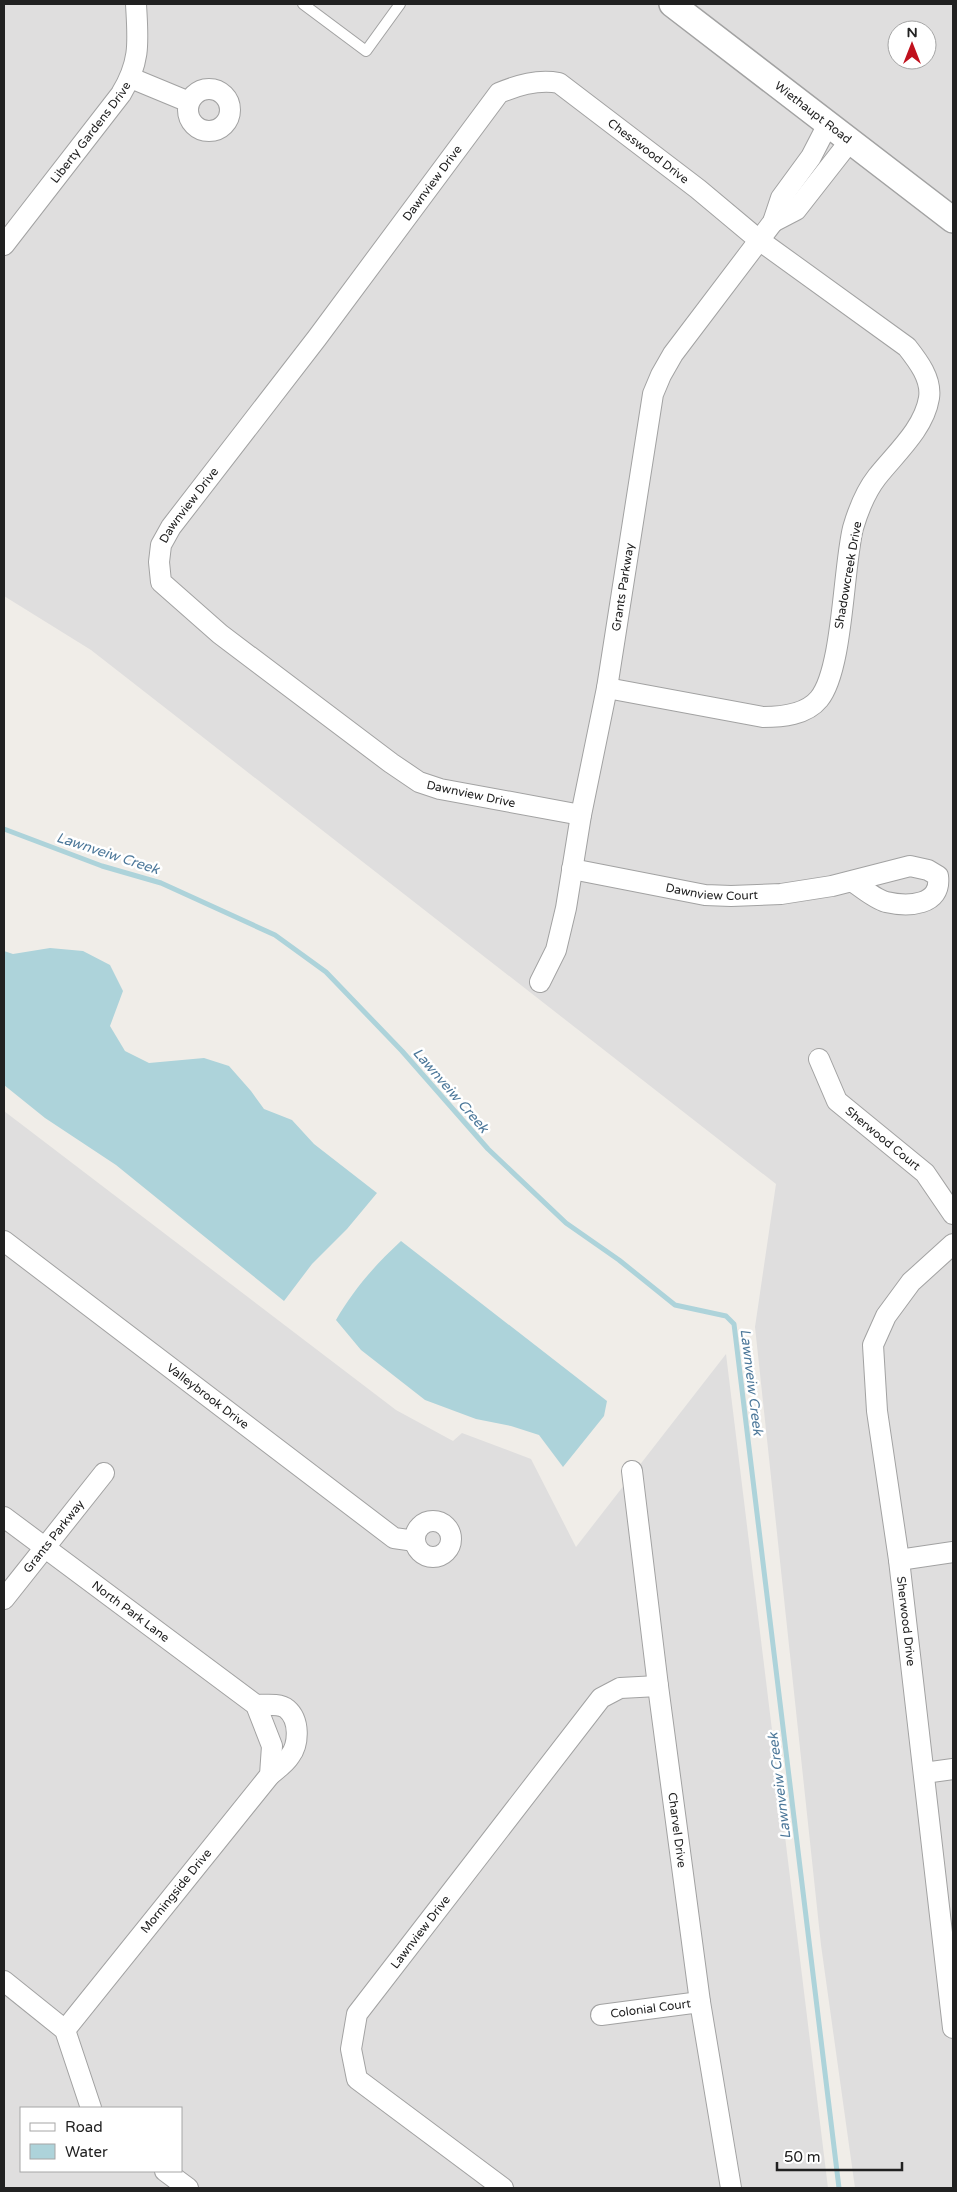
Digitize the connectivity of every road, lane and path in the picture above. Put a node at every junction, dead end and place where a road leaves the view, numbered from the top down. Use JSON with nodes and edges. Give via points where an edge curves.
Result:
{"nodes":[{"id":1,"x":136,"y":4,"type":"edge"},
{"id":2,"x":303,"y":4,"type":"edge"},
{"id":3,"x":400,"y":4,"type":"edge"},
{"id":4,"x":672,"y":4,"type":"edge"},
{"id":5,"x":131,"y":78,"type":"junction"},
{"id":6,"x":529,"y":84,"type":"joint"},
{"id":7,"x":189,"y":102,"type":"dead end"},
{"id":8,"x":828,"y":124,"type":"junction"},
{"id":9,"x":850,"y":141,"type":"junction"},
{"id":10,"x":953,"y":220,"type":"edge"},
{"id":11,"x":773,"y":222,"type":"junction"},
{"id":12,"x":759,"y":240,"type":"junction"},
{"id":13,"x":4,"y":246,"type":"edge"},
{"id":14,"x":607,"y":688,"type":"junction"},
{"id":15,"x":581,"y":815,"type":"junction"},
{"id":16,"x":572,"y":869,"type":"junction"},
{"id":17,"x":852,"y":882,"type":"dead end"},
{"id":18,"x":540,"y":982,"type":"dead end"},
{"id":19,"x":819,"y":1059,"type":"dead end"},
{"id":20,"x":953,"y":1214,"type":"edge"},
{"id":21,"x":4,"y":1241,"type":"edge"},
{"id":22,"x":953,"y":1244,"type":"edge"},
{"id":23,"x":632,"y":1471,"type":"dead end"},
{"id":24,"x":104,"y":1473,"type":"dead end"},
{"id":25,"x":4,"y":1517,"type":"edge"},
{"id":26,"x":415,"y":1541,"type":"dead end"},
{"id":27,"x":45,"y":1548,"type":"junction"},
{"id":28,"x":953,"y":1552,"type":"edge"},
{"id":29,"x":899,"y":1560,"type":"junction"},
{"id":30,"x":4,"y":1600,"type":"edge"},
{"id":31,"x":658,"y":1686,"type":"junction"},
{"id":32,"x":256,"y":1705,"type":"junction"},
{"id":33,"x":953,"y":1769,"type":"edge"},
{"id":34,"x":924,"y":1773,"type":"junction"},
{"id":35,"x":270,"y":1775,"type":"junction"},
{"id":36,"x":4,"y":1981,"type":"edge"},
{"id":37,"x":700,"y":2002,"type":"junction"},
{"id":38,"x":601,"y":2015,"type":"dead end"},
{"id":39,"x":953,"y":2028,"type":"edge"},
{"id":40,"x":65,"y":2030,"type":"junction"},
{"id":41,"x":91,"y":2107,"type":"edge"},
{"id":42,"x":166,"y":2172,"type":"edge"},
{"id":43,"x":188,"y":2188,"type":"edge"},
{"id":44,"x":503,"y":2188,"type":"edge"},
{"id":45,"x":731,"y":2188,"type":"edge"}],
"edges":[{"from":1,"to":5,"type":"street","name":"Liberty Gardens Drive","via":[[139,43]]},
{"from":2,"to":3,"type":"lane","via":[[366,51]]},
{"from":4,"to":8,"type":"street","name":"Wiethaupt Road"},
{"from":5,"to":7,"type":"street"},
{"from":5,"to":13,"type":"street","name":"Liberty Gardens Drive"},
{"from":6,"to":12,"type":"street","name":"Chesswood Drive","via":[[544,80],[558,83],[698,189]]},
{"from":6,"to":15,"type":"street","name":"Dawnview Drive","via":[[499,94],[171,527],[161,545],[159,562],[161,582],[220,634],[419,782],[488,799]]},
{"from":8,"to":9,"type":"street","name":"Wiethaupt Road"},
{"from":8,"to":11,"type":"street","name":"Grants Parkway","via":[[811,157],[781,198]]},
{"from":9,"to":10,"type":"street","name":"Wiethaupt Road"},
{"from":9,"to":11,"type":"street","name":"Grants Parkway","via":[[796,210]]},
{"from":11,"to":12,"type":"street","name":"Grants Parkway"},
{"from":12,"to":14,"type":"street","name":"Grants Parkway","via":[[673,354],[653,394]]},
{"from":12,"to":14,"type":"street","name":"Shadowcreek Drive","via":[[907,347],[928,381],[929,398],[911,437],[875,478],[863,499],[853,529],[831,670],[819,698],[796,713],[763,717]]},
{"from":14,"to":15,"type":"street","name":"Grants Parkway"},
{"from":15,"to":16,"type":"street","name":"Grants Parkway"},
{"from":16,"to":17,"type":"street","name":"Dawnview Court","via":[[705,895],[781,894]]},
{"from":16,"to":18,"type":"street","name":"Grants Parkway","via":[[556,950]]},
{"from":19,"to":20,"type":"street","name":"Sherwood Court","via":[[837,1101],[925,1173]]},
{"from":21,"to":26,"type":"street","name":"Valleybrook Drive","via":[[394,1538]]},
{"from":22,"to":29,"type":"street","name":"Sherwood Drive","via":[[911,1282],[886,1316],[873,1345],[877,1410]]},
{"from":23,"to":31,"type":"street","name":"Charvel Drive"},
{"from":24,"to":27,"type":"street","name":"Grants Parkway"},
{"from":25,"to":27,"type":"street","name":"North Park Lane"},
{"from":27,"to":30,"type":"street","name":"Grants Parkway"},
{"from":27,"to":32,"type":"street","name":"North Park Lane"},
{"from":28,"to":29,"type":"street"},
{"from":29,"to":34,"type":"street","name":"Sherwood Drive"},
{"from":31,"to":37,"type":"street","name":"Charvel Drive"},
{"from":31,"to":44,"type":"street","name":"Lawnview Drive","via":[[620,1688],[601,1698],[357,2014],[350,2049],[357,2080]]},
{"from":32,"to":35,"type":"street","via":[[272,1746]]},
{"from":32,"to":35,"type":"street","via":[[287,1709],[297,1733],[291,1755]]},
{"from":33,"to":34,"type":"street"},
{"from":34,"to":39,"type":"street","name":"Sherwood Drive"},
{"from":35,"to":40,"type":"street","name":"Morningside Drive"},
{"from":36,"to":40,"type":"street"},
{"from":37,"to":38,"type":"street","name":"Colonial Court"},
{"from":37,"to":45,"type":"street","name":"Charvel Drive"},
{"from":40,"to":41,"type":"street"},
{"from":42,"to":43,"type":"street"}]}
